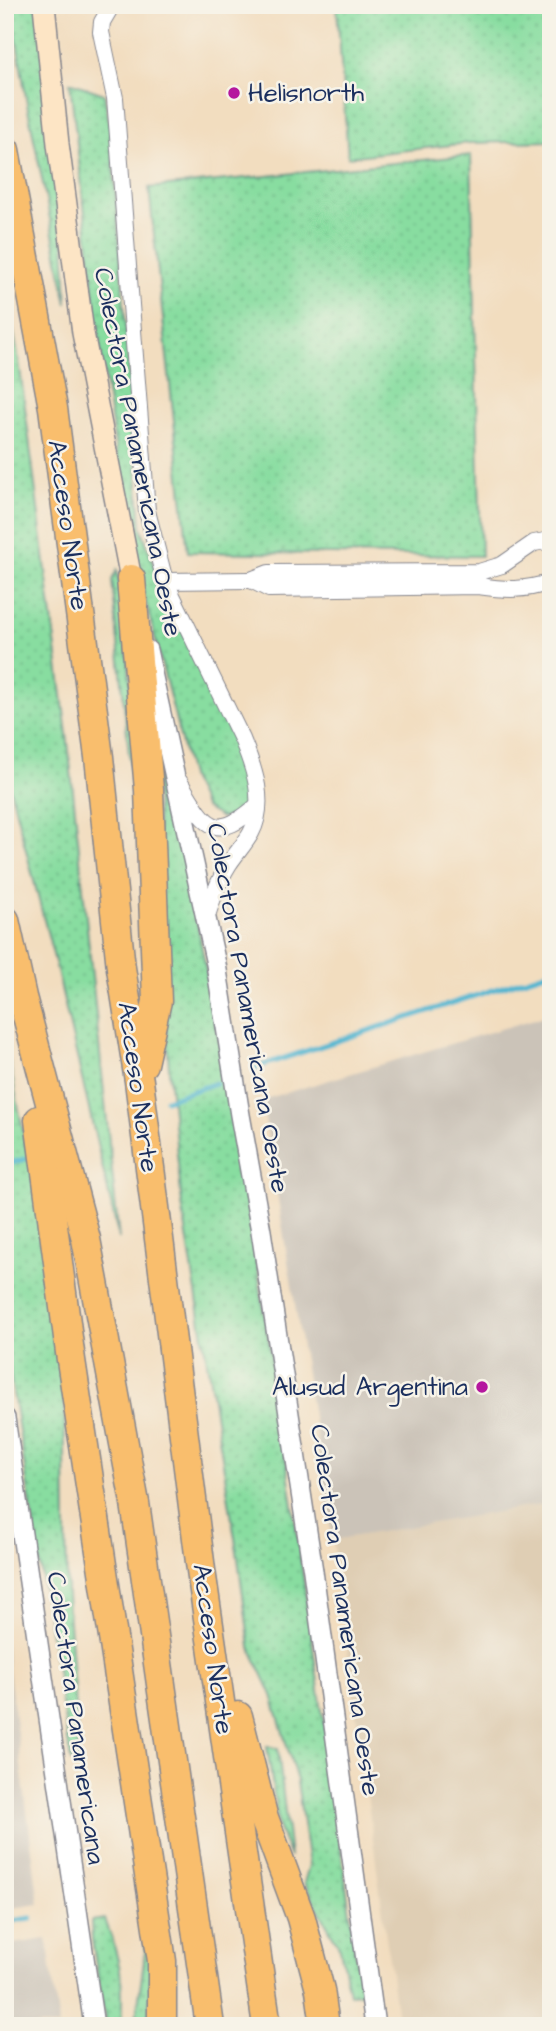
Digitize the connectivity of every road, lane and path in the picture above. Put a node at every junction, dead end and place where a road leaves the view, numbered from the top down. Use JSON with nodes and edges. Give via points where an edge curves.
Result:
{"nodes":[{"id":1,"x":44,"y":5,"type":"edge"},
{"id":2,"x":112,"y":5,"type":"edge"},
{"id":3,"x":5,"y":150,"type":"edge"},
{"id":4,"x":551,"y":540,"type":"edge"},
{"id":5,"x":502,"y":565,"type":"junction"},
{"id":6,"x":131,"y":579,"type":"junction"},
{"id":7,"x":251,"y":580,"type":"junction"},
{"id":8,"x":165,"y":581,"type":"junction"},
{"id":9,"x":551,"y":582,"type":"edge"},
{"id":10,"x":505,"y":590,"type":"junction"},
{"id":11,"x":177,"y":777,"type":"junction"},
{"id":12,"x":258,"y":805,"type":"junction"},
{"id":13,"x":206,"y":919,"type":"junction"},
{"id":14,"x":5,"y":920,"type":"edge"},
{"id":15,"x":5,"y":943,"type":"edge"},
{"id":16,"x":22,"y":997,"type":"junction"},
{"id":17,"x":139,"y":1081,"type":"junction"},
{"id":18,"x":5,"y":1418,"type":"edge"},
{"id":19,"x":201,"y":1570,"type":"junction"},
{"id":20,"x":94,"y":2026,"type":"edge"},
{"id":21,"x":162,"y":2026,"type":"edge"},
{"id":22,"x":210,"y":2026,"type":"edge"},
{"id":23,"x":267,"y":2026,"type":"edge"},
{"id":24,"x":325,"y":2026,"type":"edge"},
{"id":25,"x":375,"y":2026,"type":"edge"}],
"edges":[{"from":1,"to":6,"type":"main road","name":"Colectora Panamericana Oeste","via":[[83,333]]},
{"from":2,"to":8,"type":"street","via":[[101,32],[115,98],[147,510]]},
{"from":3,"to":17,"type":"highway","name":"Acceso Norte","via":[[52,408]]},
{"from":4,"to":5,"type":"street","via":[[534,543]]},
{"from":5,"to":7,"type":"street","via":[[480,572],[268,573]]},
{"from":5,"to":10,"type":"street"},
{"from":6,"to":11,"type":"street","name":"Colectora Panamericana Oeste"},
{"from":6,"to":17,"type":"highway","via":[[149,790],[157,1001]]},
{"from":7,"to":8,"type":"street"},
{"from":7,"to":10,"type":"street","via":[[269,589],[478,586]]},
{"from":8,"to":12,"type":"street","via":[[250,757]]},
{"from":9,"to":10,"type":"street"},
{"from":11,"to":12,"type":"street","via":[[200,815],[216,826],[235,824]]},
{"from":11,"to":13,"type":"street","name":"Colectora Panamericana Oeste"},
{"from":12,"to":13,"type":"street","via":[[253,830],[228,864]]},
{"from":13,"to":25,"type":"street","name":"Colectora Panamericana Oeste","via":[[263,1244],[313,1571]]},
{"from":14,"to":16,"type":"highway"},
{"from":15,"to":16,"type":"highway"},
{"from":16,"to":21,"type":"highway","via":[[73,1374],[162,1961]]},
{"from":16,"to":22,"type":"highway","via":[[86,1240],[135,1503]]},
{"from":17,"to":19,"type":"highway","name":"Acceso Norte"},
{"from":18,"to":20,"type":"street","name":"Colectora Panamericana"},
{"from":19,"to":23,"type":"highway","name":"Acceso Norte"},
{"from":19,"to":24,"type":"highway","via":[[263,1815],[301,1918]]}]}
